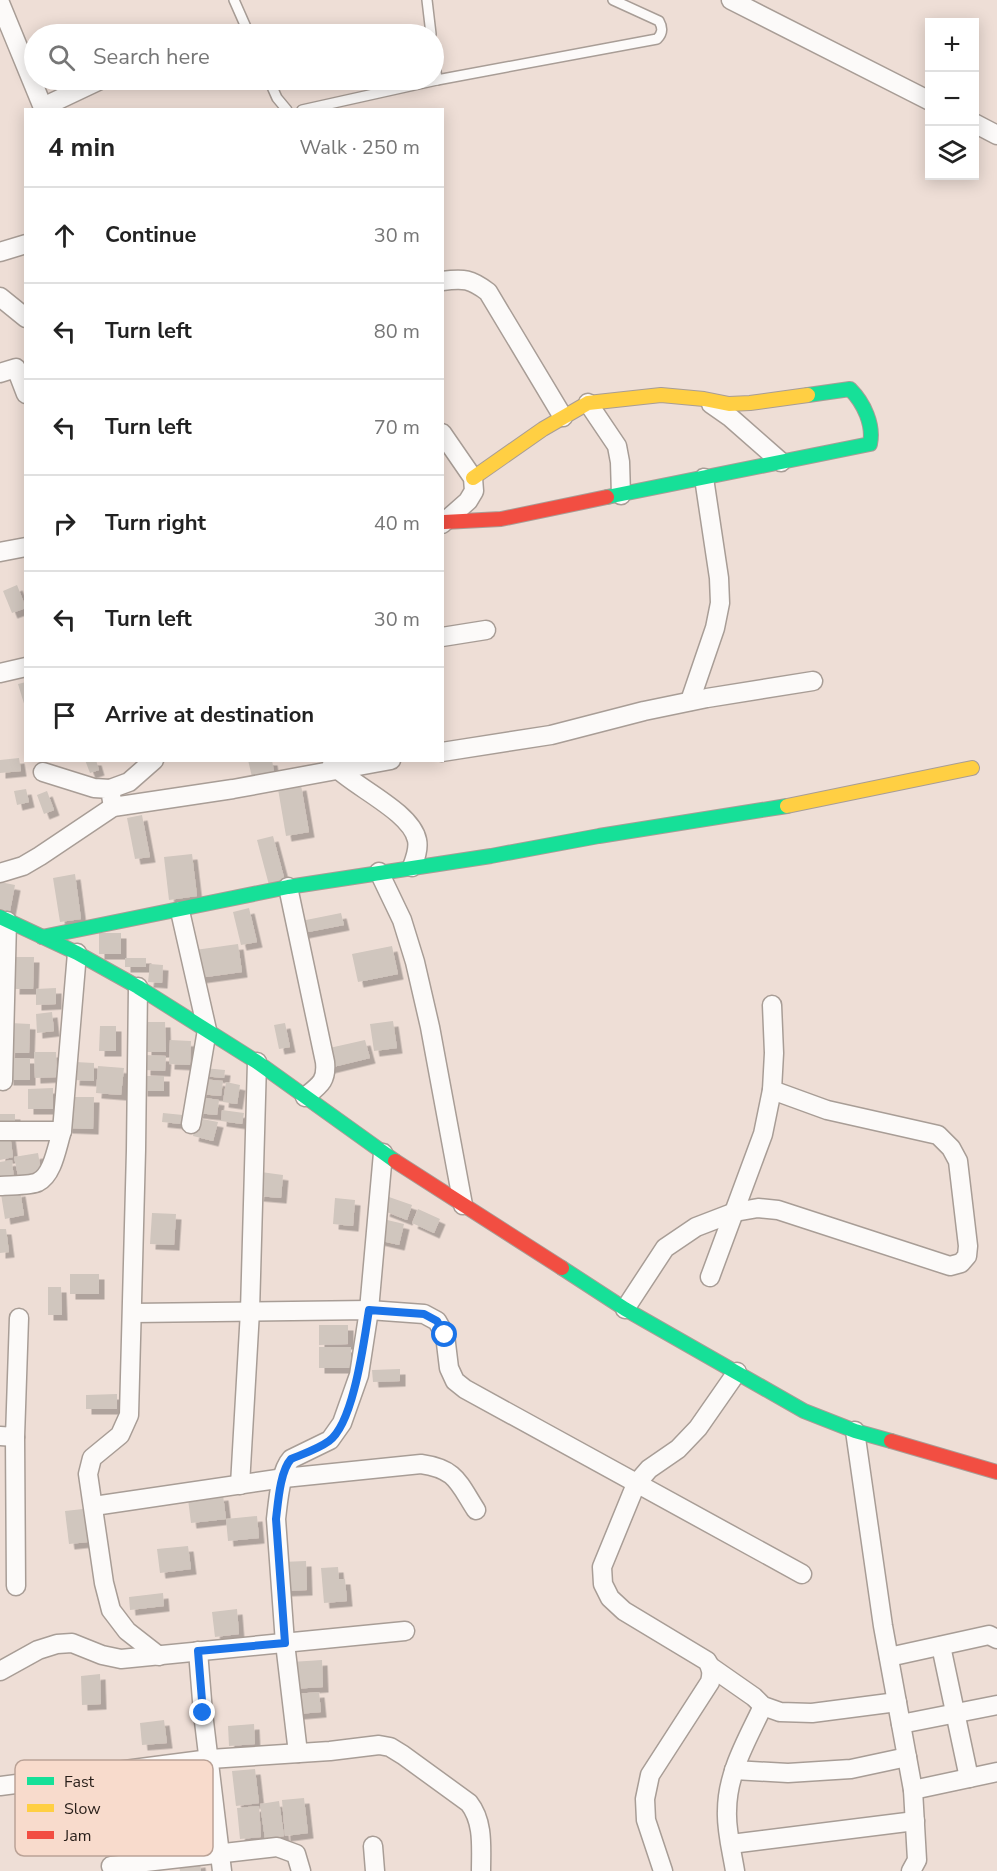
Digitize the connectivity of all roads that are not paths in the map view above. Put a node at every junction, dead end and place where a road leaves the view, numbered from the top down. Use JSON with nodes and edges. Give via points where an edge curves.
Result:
{"nodes":[{"id":1,"x":234,"y":0,"type":"edge"},
{"id":2,"x":427,"y":0,"type":"edge"},
{"id":3,"x":613,"y":0,"type":"edge"},
{"id":4,"x":740,"y":2,"type":"edge"},
{"id":5,"x":0,"y":3,"type":"edge"},
{"id":6,"x":245,"y":24,"type":"edge"},
{"id":7,"x":430,"y":24,"type":"edge"},
{"id":8,"x":24,"y":60,"type":"edge"},
{"id":9,"x":444,"y":79,"type":"edge"},
{"id":10,"x":36,"y":90,"type":"edge"},
{"id":11,"x":80,"y":90,"type":"edge"},
{"id":12,"x":273,"y":90,"type":"edge"},
{"id":13,"x":392,"y":90,"type":"edge"},
{"id":14,"x":925,"y":98,"type":"edge"},
{"id":15,"x":44,"y":108,"type":"edge"},
{"id":16,"x":285,"y":108,"type":"edge"},
{"id":17,"x":311,"y":108,"type":"edge"},
{"id":18,"x":979,"y":125,"type":"edge"},
{"id":19,"x":997,"y":135,"type":"edge"},
{"id":20,"x":24,"y":245,"type":"edge"},
{"id":21,"x":0,"y":252,"type":"edge"},
{"id":22,"x":444,"y":281,"type":"edge"},
{"id":23,"x":0,"y":297,"type":"edge"},
{"id":24,"x":24,"y":316,"type":"edge"},
{"id":25,"x":14,"y":369,"type":"edge"},
{"id":26,"x":24,"y":390,"type":"edge"},
{"id":27,"x":704,"y":399,"type":"junction"},
{"id":28,"x":588,"y":403,"type":"junction"},
{"id":29,"x":563,"y":417,"type":"junction"},
{"id":30,"x":444,"y":436,"type":"edge"},
{"id":31,"x":781,"y":462,"type":"junction"},
{"id":32,"x":473,"y":478,"type":"junction"},
{"id":33,"x":704,"y":478,"type":"junction"},
{"id":34,"x":621,"y":495,"type":"junction"},
{"id":35,"x":444,"y":522,"type":"edge"},
{"id":36,"x":444,"y":523,"type":"edge"},
{"id":37,"x":24,"y":547,"type":"edge"},
{"id":38,"x":0,"y":552,"type":"edge"},
{"id":39,"x":486,"y":630,"type":"dead end"},
{"id":40,"x":444,"y":637,"type":"edge"},
{"id":41,"x":24,"y":667,"type":"edge"},
{"id":42,"x":0,"y":673,"type":"edge"},
{"id":43,"x":813,"y":681,"type":"dead end"},
{"id":44,"x":690,"y":702,"type":"junction"},
{"id":45,"x":444,"y":752,"type":"edge"},
{"id":46,"x":152,"y":762,"type":"edge"},
{"id":47,"x":367,"y":762,"type":"edge"},
{"id":48,"x":332,"y":765,"type":"edge"},
{"id":49,"x":972,"y":768,"type":"dead end"},
{"id":50,"x":43,"y":772,"type":"dead end"},
{"id":51,"x":111,"y":798,"type":"junction"},
{"id":52,"x":412,"y":867,"type":"junction"},
{"id":53,"x":379,"y":872,"type":"junction"},
{"id":54,"x":0,"y":873,"type":"edge"},
{"id":55,"x":288,"y":887,"type":"junction"},
{"id":56,"x":180,"y":910,"type":"junction"},
{"id":57,"x":4,"y":919,"type":"edge"},
{"id":58,"x":42,"y":938,"type":"junction"},
{"id":59,"x":77,"y":953,"type":"junction"},
{"id":60,"x":138,"y":987,"type":"junction"},
{"id":61,"x":772,"y":1005,"type":"dead end"},
{"id":62,"x":207,"y":1030,"type":"junction"},
{"id":63,"x":257,"y":1062,"type":"junction"},
{"id":64,"x":3,"y":1081,"type":"dead end"},
{"id":65,"x":772,"y":1090,"type":"junction"},
{"id":66,"x":305,"y":1097,"type":"junction"},
{"id":67,"x":191,"y":1124,"type":"dead end"},
{"id":68,"x":0,"y":1131,"type":"edge"},
{"id":69,"x":62,"y":1131,"type":"junction"},
{"id":70,"x":383,"y":1153,"type":"junction"},
{"id":71,"x":0,"y":1186,"type":"edge"},
{"id":72,"x":462,"y":1205,"type":"junction"},
{"id":73,"x":735,"y":1212,"type":"junction"},
{"id":74,"x":710,"y":1277,"type":"dead end"},
{"id":75,"x":625,"y":1309,"type":"junction"},
{"id":76,"x":369,"y":1310,"type":"junction"},
{"id":77,"x":250,"y":1311,"type":"junction"},
{"id":78,"x":133,"y":1312,"type":"junction"},
{"id":79,"x":19,"y":1318,"type":"dead end"},
{"id":80,"x":736,"y":1372,"type":"junction"},
{"id":81,"x":855,"y":1431,"type":"junction"},
{"id":82,"x":8,"y":1436,"type":"edge"},
{"id":83,"x":997,"y":1472,"type":"edge"},
{"id":84,"x":284,"y":1478,"type":"junction"},
{"id":85,"x":636,"y":1484,"type":"junction"},
{"id":86,"x":240,"y":1485,"type":"junction"},
{"id":87,"x":94,"y":1506,"type":"junction"},
{"id":88,"x":476,"y":1510,"type":"dead end"},
{"id":89,"x":802,"y":1574,"type":"dead end"},
{"id":90,"x":16,"y":1586,"type":"dead end"},
{"id":91,"x":405,"y":1631,"type":"dead end"},
{"id":92,"x":997,"y":1639,"type":"edge"},
{"id":93,"x":285,"y":1643,"type":"junction"},
{"id":94,"x":941,"y":1646,"type":"junction"},
{"id":95,"x":198,"y":1651,"type":"junction"},
{"id":96,"x":159,"y":1656,"type":"junction"},
{"id":97,"x":889,"y":1657,"type":"junction"},
{"id":98,"x":711,"y":1667,"type":"junction"},
{"id":99,"x":0,"y":1671,"type":"edge"},
{"id":100,"x":897,"y":1702,"type":"junction"},
{"id":101,"x":997,"y":1705,"type":"edge"},
{"id":102,"x":763,"y":1706,"type":"junction"},
{"id":103,"x":956,"y":1713,"type":"junction"},
{"id":104,"x":901,"y":1724,"type":"junction"},
{"id":105,"x":298,"y":1753,"type":"junction"},
{"id":106,"x":907,"y":1757,"type":"junction"},
{"id":107,"x":210,"y":1759,"type":"junction"},
{"id":108,"x":202,"y":1760,"type":"edge"},
{"id":109,"x":734,"y":1770,"type":"junction"},
{"id":110,"x":997,"y":1772,"type":"edge"},
{"id":111,"x":969,"y":1778,"type":"junction"},
{"id":112,"x":15,"y":1784,"type":"edge"},
{"id":113,"x":0,"y":1786,"type":"edge"},
{"id":114,"x":213,"y":1787,"type":"edge"},
{"id":115,"x":913,"y":1790,"type":"junction"},
{"id":116,"x":915,"y":1821,"type":"junction"},
{"id":117,"x":731,"y":1845,"type":"junction"},
{"id":118,"x":373,"y":1846,"type":"dead end"},
{"id":119,"x":221,"y":1862,"type":"edge"},
{"id":120,"x":111,"y":1866,"type":"dead end"},
{"id":121,"x":301,"y":1871,"type":"edge"},
{"id":122,"x":375,"y":1871,"type":"edge"},
{"id":123,"x":481,"y":1871,"type":"edge"},
{"id":124,"x":663,"y":1871,"type":"edge"},
{"id":125,"x":735,"y":1871,"type":"edge"},
{"id":126,"x":911,"y":1871,"type":"edge"}],
"edges":[{"from":1,"to":6,"type":"lane"},
{"from":2,"to":7,"type":"lane"},
{"from":3,"to":9,"type":"lane","via":[[659,21],[661,34],[657,39]]},
{"from":4,"to":14,"type":"street"},
{"from":5,"to":8,"type":"street"},
{"from":10,"to":15,"type":"street"},
{"from":11,"to":15,"type":"street"},
{"from":12,"to":16,"type":"lane"},
{"from":13,"to":17,"type":"lane"},
{"from":18,"to":19,"type":"street"},
{"from":20,"to":21,"type":"street"},
{"from":22,"to":29,"type":"street","via":[[474,281],[488,292]]},
{"from":23,"to":24,"type":"street"},
{"from":25,"to":26,"type":"street"},
{"from":27,"to":28,"type":"street","via":[[661,395]]},
{"from":27,"to":31,"type":"street"},
{"from":27,"to":31,"type":"street","via":[[729,404],[850,389],[856,393],[871,427],[870,444]]},
{"from":28,"to":29,"type":"street"},
{"from":28,"to":34,"type":"street","via":[[617,446]]},
{"from":29,"to":32,"type":"street"},
{"from":30,"to":32,"type":"street"},
{"from":31,"to":33,"type":"street"},
{"from":32,"to":35,"type":"street","via":[[474,491],[468,501]]},
{"from":33,"to":34,"type":"street"},
{"from":33,"to":44,"type":"street","via":[[720,603],[716,628]]},
{"from":34,"to":36,"type":"street","via":[[501,519]]},
{"from":37,"to":38,"type":"street"},
{"from":39,"to":40,"type":"street"},
{"from":41,"to":42,"type":"street"},
{"from":43,"to":44,"type":"street"},
{"from":44,"to":45,"type":"street","via":[[551,735]]},
{"from":46,"to":51,"type":"street"},
{"from":47,"to":48,"type":"street"},
{"from":48,"to":51,"type":"street","via":[[233,789]]},
{"from":48,"to":52,"type":"street","via":[[407,821],[417,840]]},
{"from":49,"to":52,"type":"street","via":[[763,811]]},
{"from":50,"to":51,"type":"street","via":[[94,788]]},
{"from":51,"to":54,"type":"street","via":[[40,856]]},
{"from":52,"to":53,"type":"street"},
{"from":53,"to":55,"type":"street"},
{"from":53,"to":72,"type":"street","via":[[402,920],[415,962]]},
{"from":55,"to":56,"type":"street"},
{"from":55,"to":66,"type":"street","via":[[326,1074],[321,1084]]},
{"from":56,"to":58,"type":"street"},
{"from":56,"to":62,"type":"street"},
{"from":57,"to":58,"type":"street"},
{"from":57,"to":64,"type":"street"},
{"from":58,"to":59,"type":"street"},
{"from":59,"to":60,"type":"street"},
{"from":59,"to":69,"type":"street"},
{"from":60,"to":62,"type":"street"},
{"from":60,"to":78,"type":"street"},
{"from":61,"to":65,"type":"street"},
{"from":62,"to":63,"type":"street"},
{"from":62,"to":67,"type":"street"},
{"from":63,"to":66,"type":"street"},
{"from":63,"to":77,"type":"street"},
{"from":65,"to":73,"type":"street","via":[[763,1134]]},
{"from":65,"to":73,"type":"street","via":[[827,1110],[938,1135],[958,1161],[967,1256],[950,1266],[778,1210]]},
{"from":66,"to":70,"type":"street"},
{"from":68,"to":69,"type":"street"},
{"from":69,"to":71,"type":"street","via":[[46,1176],[38,1182]]},
{"from":70,"to":72,"type":"street"},
{"from":70,"to":76,"type":"street"},
{"from":72,"to":75,"type":"street"},
{"from":73,"to":74,"type":"street"},
{"from":73,"to":75,"type":"street","via":[[696,1227],[665,1248]]},
{"from":75,"to":80,"type":"street"},
{"from":76,"to":77,"type":"street"},
{"from":76,"to":84,"type":"street","via":[[359,1375],[342,1423],[330,1440],[291,1459]]},
{"from":76,"to":85,"type":"street","via":[[424,1314],[437,1321],[445,1335],[449,1368],[455,1381]]},
{"from":77,"to":78,"type":"street"},
{"from":77,"to":86,"type":"street"},
{"from":78,"to":87,"type":"street","via":[[129,1415],[120,1435],[92,1458],[88,1474]]},
{"from":79,"to":82,"type":"street"},
{"from":80,"to":81,"type":"street","via":[[804,1411]]},
{"from":80,"to":85,"type":"street","via":[[698,1428]]},
{"from":81,"to":83,"type":"street"},
{"from":81,"to":97,"type":"street"},
{"from":82,"to":90,"type":"street"},
{"from":84,"to":86,"type":"street"},
{"from":84,"to":88,"type":"street","via":[[421,1464],[438,1466],[452,1473]]},
{"from":84,"to":93,"type":"street","via":[[276,1519]]},
{"from":85,"to":89,"type":"street"},
{"from":85,"to":98,"type":"street","via":[[602,1567],[603,1584],[610,1598],[624,1611]]},
{"from":86,"to":87,"type":"street"},
{"from":87,"to":96,"type":"street","via":[[111,1610],[127,1631]]},
{"from":91,"to":93,"type":"street"},
{"from":92,"to":94,"type":"street","via":[[988,1635]]},
{"from":93,"to":95,"type":"street"},
{"from":93,"to":105,"type":"street"},
{"from":94,"to":97,"type":"street"},
{"from":94,"to":103,"type":"street"},
{"from":95,"to":96,"type":"street"},
{"from":95,"to":107,"type":"street"},
{"from":96,"to":99,"type":"street","via":[[121,1659],[72,1643],[57,1644]]},
{"from":97,"to":100,"type":"street"},
{"from":98,"to":102,"type":"street"},
{"from":98,"to":124,"type":"street","via":[[710,1682],[650,1775],[646,1820]]},
{"from":100,"to":102,"type":"street","via":[[812,1713],[780,1712]]},
{"from":100,"to":104,"type":"street"},
{"from":101,"to":103,"type":"street"},
{"from":102,"to":109,"type":"street"},
{"from":103,"to":104,"type":"street"},
{"from":103,"to":111,"type":"street"},
{"from":104,"to":106,"type":"street"},
{"from":105,"to":107,"type":"street"},
{"from":105,"to":123,"type":"street","via":[[380,1745],[403,1755],[475,1810],[480,1824]]},
{"from":106,"to":109,"type":"street","via":[[851,1769],[788,1773]]},
{"from":106,"to":115,"type":"street"},
{"from":107,"to":108,"type":"street"},
{"from":109,"to":117,"type":"street","via":[[727,1812]]},
{"from":110,"to":111,"type":"street"},
{"from":111,"to":115,"type":"street"},
{"from":112,"to":113,"type":"street"},
{"from":114,"to":119,"type":"street"},
{"from":115,"to":116,"type":"street"},
{"from":116,"to":117,"type":"street"},
{"from":116,"to":126,"type":"street","via":[[917,1860]]},
{"from":117,"to":125,"type":"street"},
{"from":118,"to":122,"type":"street"},
{"from":119,"to":120,"type":"street"},
{"from":119,"to":121,"type":"street","via":[[277,1847],[296,1854]]}]}
